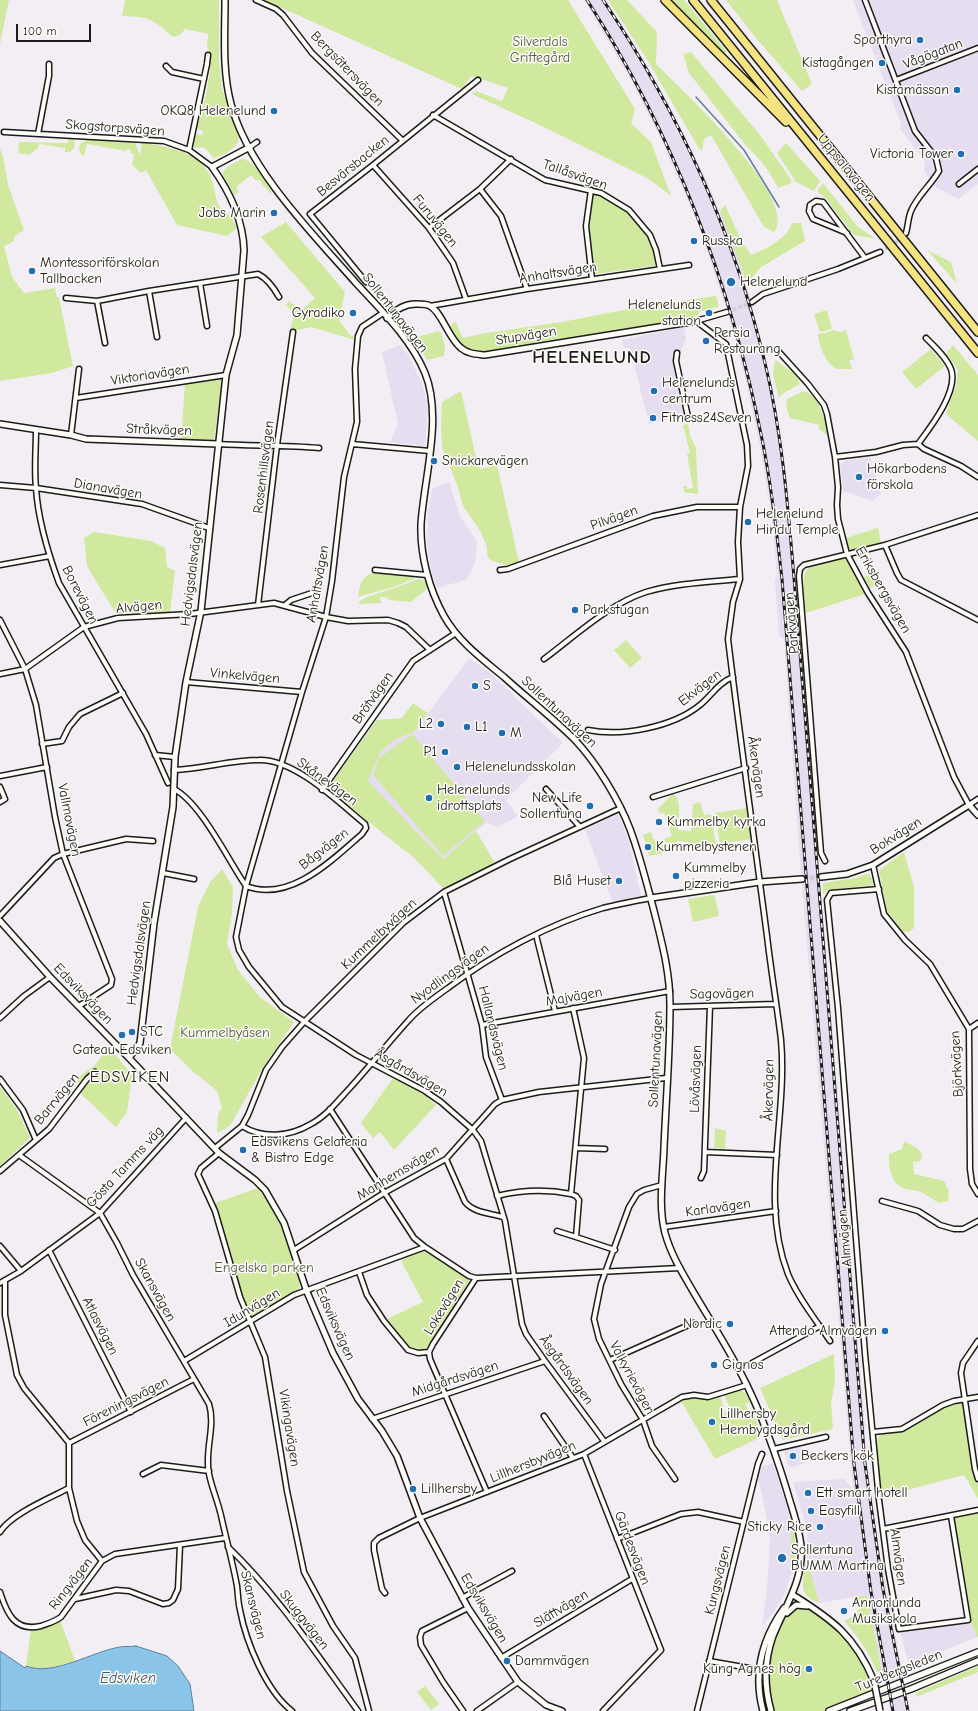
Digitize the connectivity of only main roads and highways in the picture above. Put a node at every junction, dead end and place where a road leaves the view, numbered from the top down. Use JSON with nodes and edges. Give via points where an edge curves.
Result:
{"nodes":[{"id":1,"x":665,"y":0,"type":"edge"},
{"id":2,"x":693,"y":0,"type":"edge"},
{"id":3,"x":712,"y":1,"type":"edge"},
{"id":4,"x":812,"y":148,"type":"junction"},
{"id":5,"x":978,"y":332,"type":"edge"},
{"id":6,"x":978,"y":353,"type":"edge"},
{"id":7,"x":978,"y":1652,"type":"edge"},
{"id":8,"x":978,"y":1662,"type":"edge"},
{"id":9,"x":829,"y":1711,"type":"edge"},
{"id":10,"x":850,"y":1711,"type":"edge"}],
"edges":[{"from":1,"to":4,"type":"highway"},
{"from":2,"to":4,"type":"highway","name":"Uppsalavägen"},
{"from":3,"to":5,"type":"highway","name":"Uppsalavägen"},
{"from":4,"to":6,"type":"highway","name":"Uppsalavägen"},
{"from":7,"to":9,"type":"main road","name":"Turebergsleden"},
{"from":8,"to":10,"type":"main road","name":"Turebergsleden"}]}
